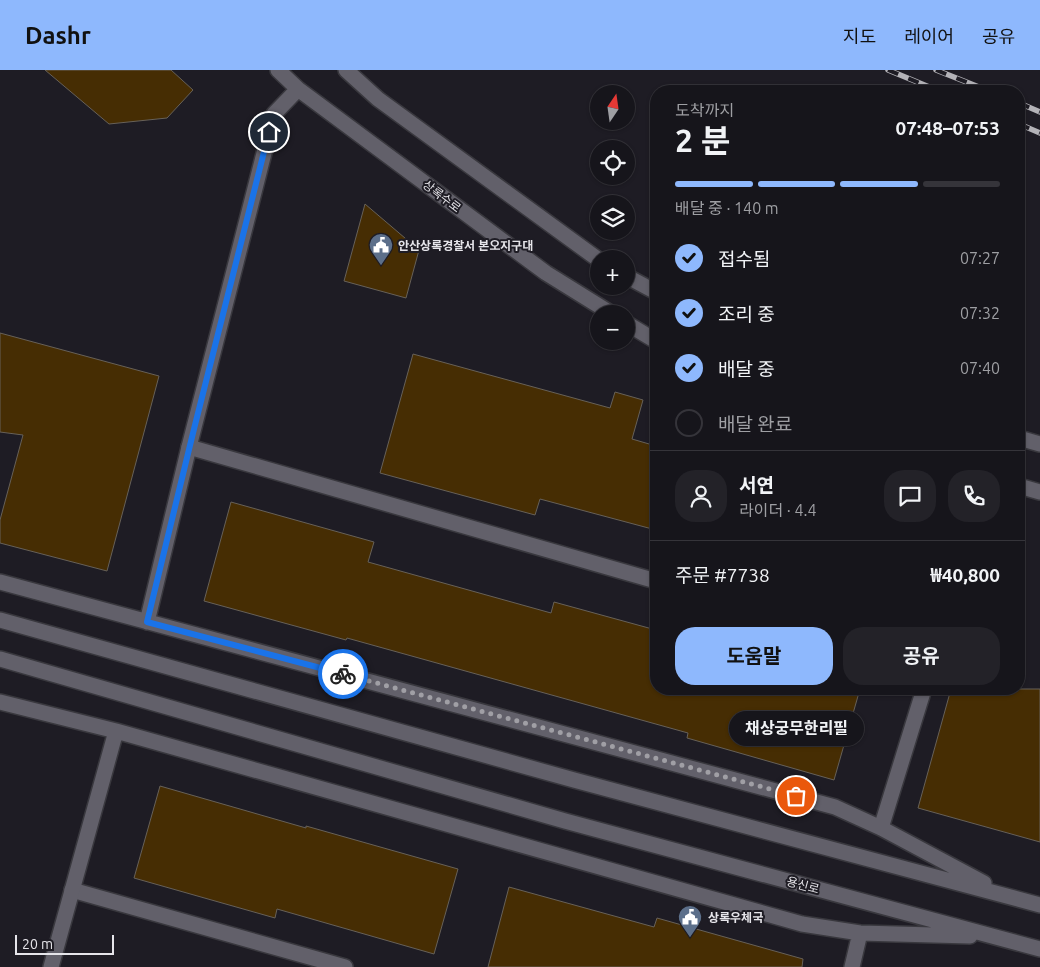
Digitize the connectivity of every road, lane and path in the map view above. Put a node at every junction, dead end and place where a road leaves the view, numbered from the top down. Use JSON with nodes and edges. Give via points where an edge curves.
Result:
{"nodes":[{"id":1,"x":278,"y":70,"type":"edge"},
{"id":2,"x":346,"y":70,"type":"edge"},
{"id":3,"x":298,"y":89,"type":"junction"},
{"id":4,"x":590,"y":253,"type":"edge"},
{"id":5,"x":635,"y":281,"type":"edge"},
{"id":6,"x":650,"y":289,"type":"edge"},
{"id":7,"x":598,"y":305,"type":"edge"},
{"id":8,"x":635,"y":328,"type":"edge"},
{"id":9,"x":650,"y":337,"type":"edge"},
{"id":10,"x":1025,"y":440,"type":"edge"},
{"id":11,"x":1040,"y":444,"type":"edge"},
{"id":12,"x":189,"y":447,"type":"junction"},
{"id":13,"x":1025,"y":488,"type":"edge"},
{"id":14,"x":1040,"y":492,"type":"edge"},
{"id":15,"x":650,"y":578,"type":"edge"},
{"id":16,"x":0,"y":582,"type":"edge"},
{"id":17,"x":0,"y":620,"type":"edge"},
{"id":18,"x":147,"y":622,"type":"junction"},
{"id":19,"x":0,"y":660,"type":"edge"},
{"id":20,"x":922,"y":695,"type":"edge"},
{"id":21,"x":0,"y":702,"type":"edge"},
{"id":22,"x":116,"y":731,"type":"junction"},
{"id":23,"x":882,"y":828,"type":"junction"},
{"id":24,"x":72,"y":890,"type":"junction"},
{"id":25,"x":1008,"y":896,"type":"junction"},
{"id":26,"x":1040,"y":905,"type":"edge"},
{"id":27,"x":860,"y":933,"type":"junction"},
{"id":28,"x":994,"y":937,"type":"junction"},
{"id":29,"x":1040,"y":949,"type":"edge"},
{"id":30,"x":51,"y":967,"type":"edge"},
{"id":31,"x":345,"y":967,"type":"edge"},
{"id":32,"x":852,"y":967,"type":"edge"}],
"edges":[{"from":1,"to":3,"type":"street","name":"상록수로"},
{"from":2,"to":4,"type":"street","via":[[378,99]]},
{"from":3,"to":7,"type":"street","name":"상록수로","via":[[546,273]]},
{"from":3,"to":12,"type":"street","via":[[274,114]]},
{"from":5,"to":6,"type":"street"},
{"from":8,"to":9,"type":"street"},
{"from":10,"to":11,"type":"street"},
{"from":12,"to":15,"type":"street"},
{"from":12,"to":18,"type":"street"},
{"from":13,"to":14,"type":"street"},
{"from":16,"to":18,"type":"street"},
{"from":17,"to":25,"type":"street","via":[[574,780]]},
{"from":18,"to":23,"type":"street","via":[[834,807]]},
{"from":19,"to":28,"type":"street","name":"용신로","via":[[565,821]]},
{"from":20,"to":23,"type":"street"},
{"from":21,"to":22,"type":"street"},
{"from":22,"to":24,"type":"street"},
{"from":22,"to":27,"type":"street","via":[[802,924]]},
{"from":23,"to":25,"type":"street"},
{"from":24,"to":30,"type":"street"},
{"from":24,"to":31,"type":"street"},
{"from":25,"to":26,"type":"street"},
{"from":27,"to":28,"type":"street"},
{"from":27,"to":32,"type":"street"},
{"from":28,"to":29,"type":"street","name":"용신로"}]}
